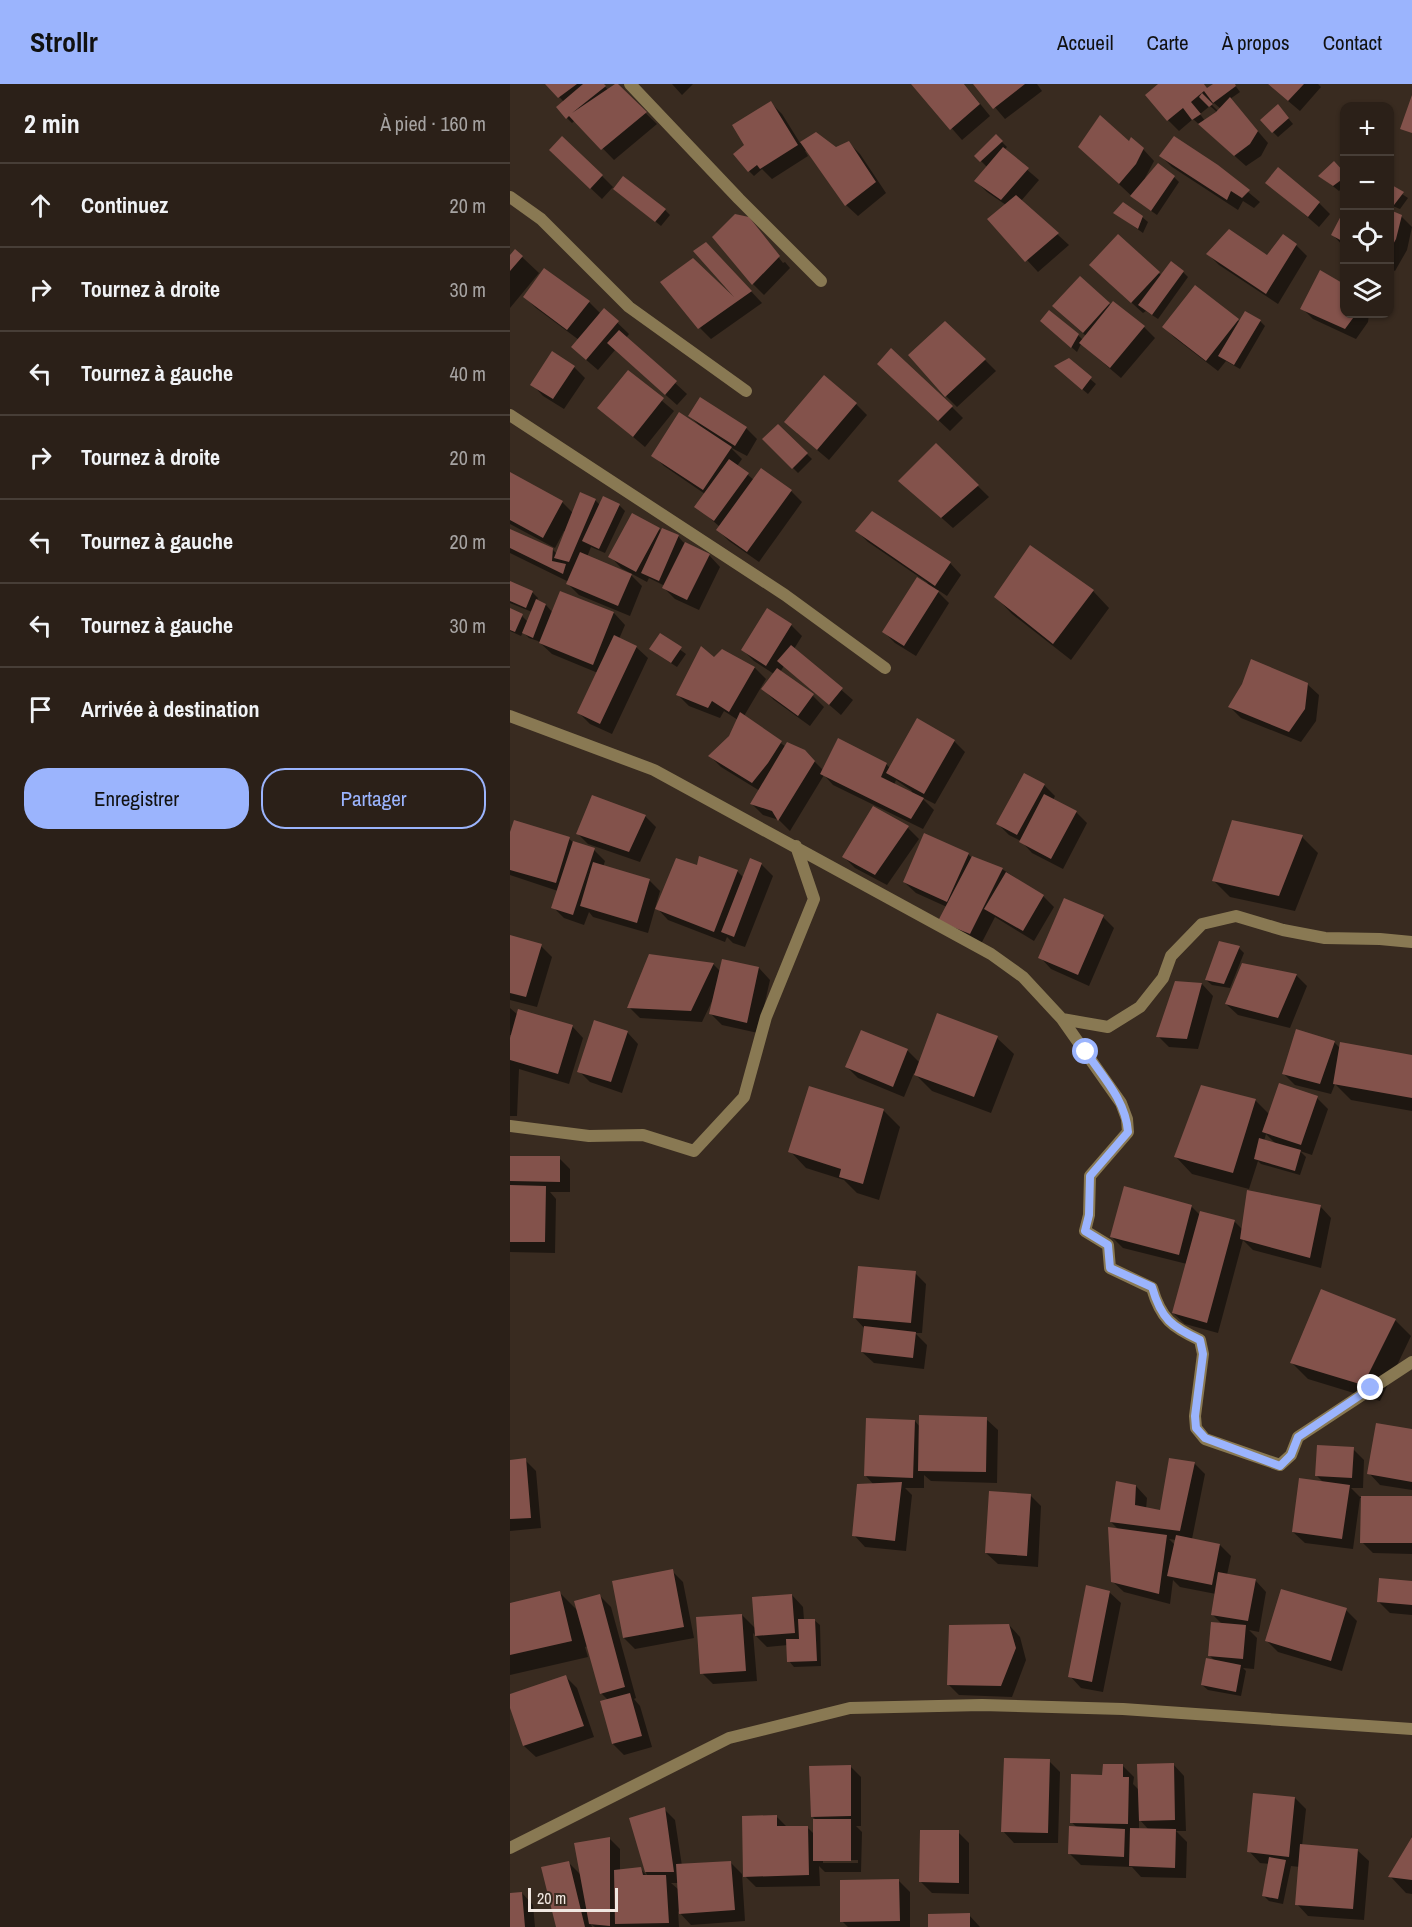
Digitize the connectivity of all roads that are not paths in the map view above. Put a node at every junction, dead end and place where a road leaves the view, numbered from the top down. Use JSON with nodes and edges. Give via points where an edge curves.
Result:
{"nodes":[{"id":1,"x":630,"y":84,"type":"edge"},
{"id":2,"x":510,"y":197,"type":"edge"},
{"id":3,"x":821,"y":281,"type":"dead end"},
{"id":4,"x":746,"y":391,"type":"dead end"},
{"id":5,"x":510,"y":416,"type":"edge"},
{"id":6,"x":885,"y":668,"type":"dead end"},
{"id":7,"x":510,"y":716,"type":"edge"},
{"id":8,"x":796,"y":846,"type":"junction"},
{"id":9,"x":1412,"y":942,"type":"edge"},
{"id":10,"x":1062,"y":1019,"type":"junction"},
{"id":11,"x":510,"y":1126,"type":"edge"},
{"id":12,"x":1412,"y":1362,"type":"edge"},
{"id":13,"x":1412,"y":1728,"type":"edge"},
{"id":14,"x":510,"y":1848,"type":"edge"}],
"edges":[{"from":1,"to":3,"type":"street"},
{"from":2,"to":4,"type":"street","via":[[542,219],[629,308]]},
{"from":5,"to":6,"type":"street","via":[[785,595]]},
{"from":7,"to":8,"type":"street","via":[[654,770]]},
{"from":8,"to":10,"type":"street","via":[[992,954],[1023,977]]},
{"from":8,"to":11,"type":"street","via":[[814,899],[766,1017],[744,1097],[694,1151],[643,1135],[589,1136]]},
{"from":9,"to":10,"type":"street","via":[[1325,938],[1236,916],[1202,924],[1171,956],[1163,978],[1140,1007],[1108,1028]]},
{"from":10,"to":12,"type":"street","via":[[1121,1103],[1127,1119],[1128,1132],[1090,1176],[1085,1231],[1108,1245],[1110,1268],[1152,1287],[1156,1303],[1175,1328],[1200,1340],[1202,1370],[1195,1416],[1196,1428],[1205,1438],[1280,1466],[1291,1455],[1298,1437]]},
{"from":13,"to":14,"type":"street","via":[[1100,1709],[982,1705],[850,1708],[729,1738]]}]}
